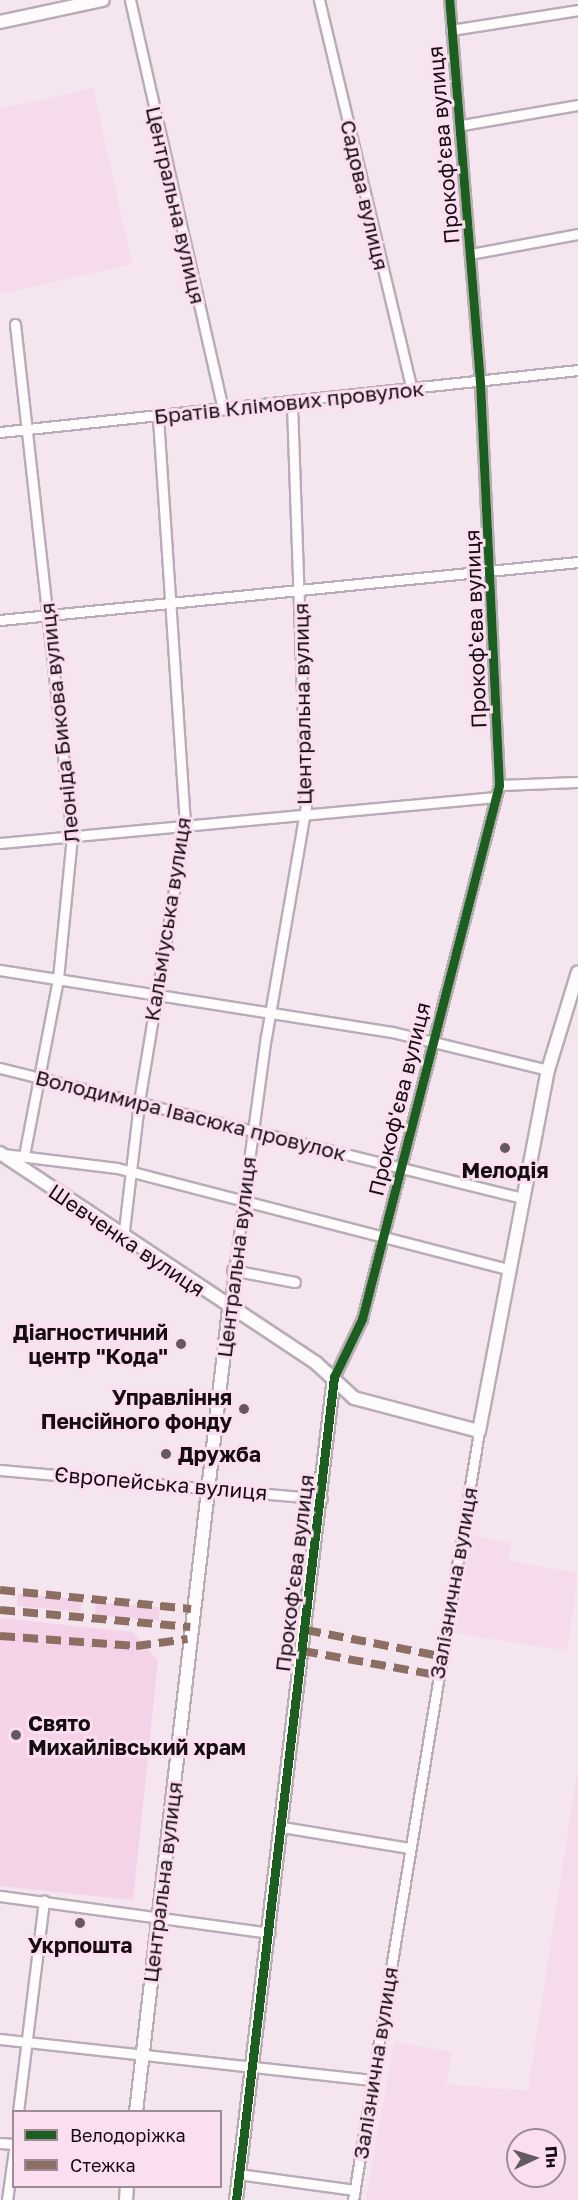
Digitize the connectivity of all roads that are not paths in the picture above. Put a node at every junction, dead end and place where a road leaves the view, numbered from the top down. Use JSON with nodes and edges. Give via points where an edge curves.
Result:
{"nodes":[{"id":1,"x":103,"y":0,"type":"edge"},
{"id":2,"x":130,"y":0,"type":"edge"},
{"id":3,"x":319,"y":0,"type":"edge"},
{"id":4,"x":448,"y":0,"type":"edge"},
{"id":5,"x":578,"y":10,"type":"edge"},
{"id":6,"x":0,"y":22,"type":"edge"},
{"id":7,"x":451,"y":30,"type":"junction"},
{"id":8,"x":578,"y":105,"type":"edge"},
{"id":9,"x":462,"y":125,"type":"junction"},
{"id":10,"x":578,"y":234,"type":"edge"},
{"id":11,"x":470,"y":254,"type":"junction"},
{"id":12,"x":15,"y":324,"type":"dead end"},
{"id":13,"x":578,"y":370,"type":"edge"},
{"id":14,"x":480,"y":382,"type":"junction"},
{"id":15,"x":412,"y":389,"type":"junction"},
{"id":16,"x":292,"y":402,"type":"junction"},
{"id":17,"x":223,"y":410,"type":"junction"},
{"id":18,"x":158,"y":417,"type":"junction"},
{"id":19,"x":29,"y":428,"type":"junction"},
{"id":20,"x":0,"y":432,"type":"edge"},
{"id":21,"x":578,"y":562,"type":"edge"},
{"id":22,"x":491,"y":571,"type":"junction"},
{"id":23,"x":300,"y":586,"type":"junction"},
{"id":24,"x":174,"y":603,"type":"junction"},
{"id":25,"x":48,"y":614,"type":"junction"},
{"id":26,"x":0,"y":620,"type":"edge"},
{"id":27,"x":578,"y":782,"type":"edge"},
{"id":28,"x":499,"y":785,"type":"junction"},
{"id":29,"x":494,"y":797,"type":"junction"},
{"id":30,"x":303,"y":813,"type":"junction"},
{"id":31,"x":185,"y":824,"type":"junction"},
{"id":32,"x":72,"y":836,"type":"junction"},
{"id":33,"x":0,"y":843,"type":"edge"},
{"id":34,"x":0,"y":970,"type":"edge"},
{"id":35,"x":578,"y":972,"type":"edge"},
{"id":36,"x":58,"y":979,"type":"junction"},
{"id":37,"x":156,"y":994,"type":"junction"},
{"id":38,"x":270,"y":1015,"type":"junction"},
{"id":39,"x":431,"y":1043,"type":"junction"},
{"id":40,"x":0,"y":1068,"type":"edge"},
{"id":41,"x":548,"y":1070,"type":"junction"},
{"id":42,"x":37,"y":1076,"type":"junction"},
{"id":43,"x":139,"y":1102,"type":"junction"},
{"id":44,"x":253,"y":1128,"type":"junction"},
{"id":45,"x":1,"y":1153,"type":"edge"},
{"id":46,"x":24,"y":1156,"type":"junction"},
{"id":47,"x":400,"y":1169,"type":"junction"},
{"id":48,"x":132,"y":1172,"type":"junction"},
{"id":49,"x":243,"y":1198,"type":"junction"},
{"id":50,"x":522,"y":1198,"type":"junction"},
{"id":51,"x":382,"y":1238,"type":"junction"},
{"id":52,"x":123,"y":1239,"type":"junction"},
{"id":53,"x":508,"y":1269,"type":"junction"},
{"id":54,"x":232,"y":1270,"type":"junction"},
{"id":55,"x":295,"y":1282,"type":"dead end"},
{"id":56,"x":229,"y":1309,"type":"junction"},
{"id":57,"x":334,"y":1377,"type":"junction"},
{"id":58,"x":479,"y":1431,"type":"junction"},
{"id":59,"x":0,"y":1470,"type":"edge"},
{"id":60,"x":208,"y":1485,"type":"junction"},
{"id":61,"x":322,"y":1499,"type":"junction"},
{"id":62,"x":282,"y":1827,"type":"junction"},
{"id":63,"x":409,"y":1848,"type":"junction"},
{"id":64,"x":0,"y":1896,"type":"edge"},
{"id":65,"x":44,"y":1901,"type":"junction"},
{"id":66,"x":158,"y":1918,"type":"junction"},
{"id":67,"x":269,"y":1933,"type":"junction"},
{"id":68,"x":0,"y":2038,"type":"edge"},
{"id":69,"x":27,"y":2041,"type":"junction"},
{"id":70,"x":142,"y":2053,"type":"junction"},
{"id":71,"x":253,"y":2066,"type":"junction"},
{"id":72,"x":372,"y":2080,"type":"junction"},
{"id":73,"x":18,"y":2110,"type":"edge"},
{"id":74,"x":136,"y":2110,"type":"edge"},
{"id":75,"x":12,"y":2164,"type":"edge"},
{"id":76,"x":238,"y":2174,"type":"junction"},
{"id":77,"x":354,"y":2195,"type":"edge"},
{"id":78,"x":7,"y":2200,"type":"edge"},
{"id":79,"x":236,"y":2200,"type":"edge"}],
"edges":[{"from":1,"to":6,"type":"street"},
{"from":2,"to":17,"type":"street","name":"Центральна вулиця"},
{"from":3,"to":15,"type":"street","name":"Садова вулиця"},
{"from":4,"to":7,"type":"street","name":"Прокоф'єва вулиця"},
{"from":5,"to":7,"type":"street"},
{"from":7,"to":9,"type":"street","name":"Прокоф'єва вулиця"},
{"from":8,"to":9,"type":"street"},
{"from":9,"to":11,"type":"street","name":"Прокоф'єва вулиця"},
{"from":10,"to":11,"type":"street"},
{"from":11,"to":14,"type":"street","name":"Прокоф'єва вулиця"},
{"from":12,"to":19,"type":"street","name":"Леоніда Бикова вулиця"},
{"from":13,"to":14,"type":"street","name":"Братів Клімових провулок"},
{"from":14,"to":15,"type":"street","name":"Братів Клімових провулок"},
{"from":14,"to":22,"type":"street","name":"Прокоф'єва вулиця"},
{"from":15,"to":16,"type":"street","name":"Братів Клімових провулок"},
{"from":16,"to":17,"type":"street","name":"Братів Клімових провулок"},
{"from":16,"to":23,"type":"street","name":"Центральна вулиця"},
{"from":17,"to":18,"type":"street","name":"Братів Клімових провулок"},
{"from":18,"to":19,"type":"street","name":"Братів Клімових провулок"},
{"from":18,"to":24,"type":"street","name":"Кальміуська вулиця"},
{"from":19,"to":20,"type":"street","name":"Братів Клімових провулок"},
{"from":19,"to":25,"type":"street","name":"Леоніда Бикова вулиця"},
{"from":21,"to":22,"type":"street"},
{"from":22,"to":23,"type":"street"},
{"from":22,"to":28,"type":"street","name":"Прокоф'єва вулиця"},
{"from":23,"to":24,"type":"street"},
{"from":23,"to":30,"type":"street","name":"Центральна вулиця"},
{"from":24,"to":25,"type":"street"},
{"from":24,"to":31,"type":"street","name":"Кальміуська вулиця"},
{"from":25,"to":26,"type":"street"},
{"from":25,"to":32,"type":"street","name":"Леоніда Бикова вулиця"},
{"from":27,"to":28,"type":"street"},
{"from":28,"to":29,"type":"street","name":"Прокоф'єва вулиця"},
{"from":29,"to":30,"type":"street"},
{"from":29,"to":39,"type":"street","name":"Прокоф'єва вулиця"},
{"from":30,"to":31,"type":"street"},
{"from":30,"to":38,"type":"street","name":"Центральна вулиця"},
{"from":31,"to":32,"type":"street"},
{"from":31,"to":37,"type":"street","name":"Кальміуська вулиця"},
{"from":32,"to":33,"type":"street"},
{"from":32,"to":36,"type":"street","name":"Леоніда Бикова вулиця"},
{"from":34,"to":36,"type":"street"},
{"from":35,"to":41,"type":"street","name":"Залізнична вулиця"},
{"from":36,"to":37,"type":"street"},
{"from":36,"to":42,"type":"street","name":"Леоніда Бикова вулиця"},
{"from":37,"to":38,"type":"street"},
{"from":37,"to":43,"type":"street","name":"Кальміуська вулиця"},
{"from":38,"to":39,"type":"street"},
{"from":38,"to":44,"type":"street","name":"Центральна вулиця"},
{"from":39,"to":41,"type":"street"},
{"from":39,"to":47,"type":"street","name":"Прокоф'єва вулиця"},
{"from":40,"to":42,"type":"street","name":"Володимира Івасюка провулок"},
{"from":41,"to":50,"type":"street","name":"Залізнична вулиця"},
{"from":42,"to":43,"type":"street","name":"Володимира Івасюка провулок","via":[[70,1083],[77,1090]]},
{"from":42,"to":46,"type":"street","name":"Леоніда Бикова вулиця"},
{"from":43,"to":44,"type":"street","name":"Володимира Івасюка провулок"},
{"from":43,"to":48,"type":"street","name":"Кальміуська вулиця"},
{"from":44,"to":47,"type":"street","name":"Володимира Івасюка провулок"},
{"from":44,"to":49,"type":"street","name":"Центральна вулиця"},
{"from":45,"to":46,"type":"street"},
{"from":45,"to":52,"type":"street","name":"Шевченка вулиця"},
{"from":46,"to":48,"type":"street"},
{"from":47,"to":50,"type":"street","name":"Володимира Івасюка провулок"},
{"from":47,"to":51,"type":"street","name":"Прокоф'єва вулиця"},
{"from":48,"to":49,"type":"street"},
{"from":48,"to":52,"type":"street","name":"Кальміуська вулиця"},
{"from":49,"to":51,"type":"street"},
{"from":49,"to":54,"type":"street","name":"Центральна вулиця"},
{"from":50,"to":53,"type":"street","name":"Залізнична вулиця"},
{"from":51,"to":53,"type":"street"},
{"from":51,"to":57,"type":"street","name":"Прокоф'єва вулиця","via":[[362,1319]]},
{"from":52,"to":56,"type":"street","name":"Шевченка вулиця"},
{"from":53,"to":58,"type":"street","name":"Залізнична вулиця"},
{"from":54,"to":55,"type":"street"},
{"from":54,"to":56,"type":"street","name":"Центральна вулиця"},
{"from":56,"to":57,"type":"street","name":"Шевченка вулиця"},
{"from":56,"to":60,"type":"street","name":"Центральна вулиця"},
{"from":57,"to":58,"type":"street","name":"Шевченка вулиця","via":[[366,1402]]},
{"from":57,"to":61,"type":"street","name":"Прокоф'єва вулиця"},
{"from":58,"to":63,"type":"street","name":"Залізнична вулиця"},
{"from":59,"to":60,"type":"street","name":"Європейська вулиця"},
{"from":60,"to":61,"type":"street","name":"Європейська вулиця"},
{"from":60,"to":66,"type":"street","name":"Центральна вулиця"},
{"from":61,"to":62,"type":"street","name":"Прокоф'єва вулиця"},
{"from":62,"to":63,"type":"street"},
{"from":62,"to":67,"type":"street","name":"Прокоф'єва вулиця"},
{"from":63,"to":72,"type":"street","name":"Залізнична вулиця"},
{"from":64,"to":65,"type":"street"},
{"from":65,"to":66,"type":"street"},
{"from":65,"to":69,"type":"street"},
{"from":66,"to":67,"type":"street"},
{"from":66,"to":70,"type":"street","name":"Центральна вулиця"},
{"from":67,"to":71,"type":"street","name":"Прокоф'єва вулиця"},
{"from":68,"to":69,"type":"street"},
{"from":69,"to":70,"type":"street"},
{"from":69,"to":73,"type":"street"},
{"from":70,"to":71,"type":"street"},
{"from":70,"to":74,"type":"street","name":"Центральна вулиця"},
{"from":71,"to":72,"type":"street"},
{"from":71,"to":76,"type":"street","name":"Прокоф'єва вулиця"},
{"from":72,"to":77,"type":"street","name":"Залізнична вулиця"},
{"from":75,"to":78,"type":"street"},
{"from":76,"to":77,"type":"street"},
{"from":76,"to":79,"type":"street","name":"Прокоф'єва вулиця"}]}
